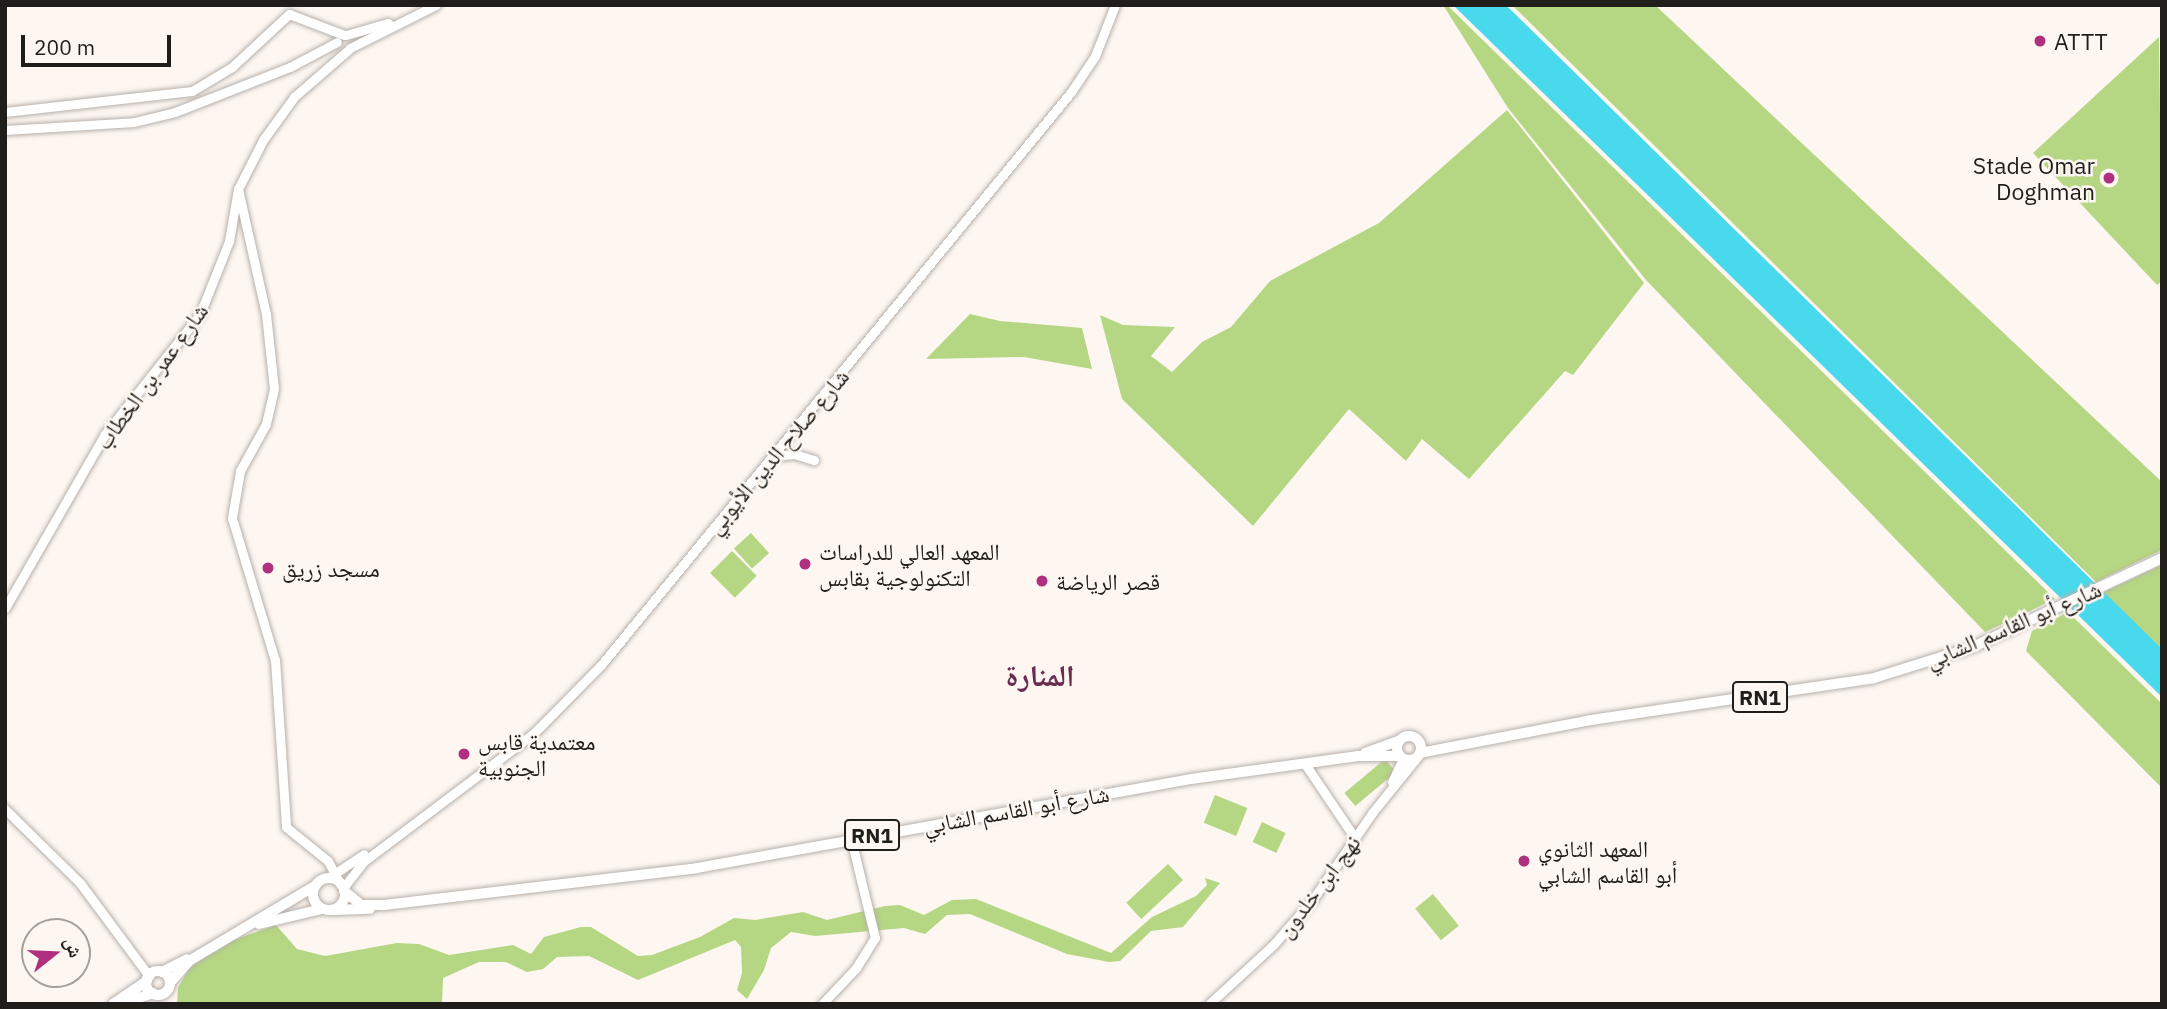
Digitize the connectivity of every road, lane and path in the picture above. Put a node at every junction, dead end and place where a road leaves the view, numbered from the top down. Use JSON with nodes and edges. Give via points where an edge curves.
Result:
{"nodes":[{"id":1,"x":423,"y":5,"type":"edge"},
{"id":2,"x":436,"y":5,"type":"edge"},
{"id":3,"x":1115,"y":5,"type":"edge"},
{"id":4,"x":340,"y":39,"type":"junction"},
{"id":5,"x":349,"y":49,"type":"junction"},
{"id":6,"x":323,"y":69,"type":"junction"},
{"id":7,"x":5,"y":112,"type":"edge"},
{"id":8,"x":5,"y":130,"type":"edge"},
{"id":9,"x":238,"y":189,"type":"junction"},
{"id":10,"x":774,"y":456,"type":"junction"},
{"id":11,"x":814,"y":460,"type":"dead end"},
{"id":12,"x":2162,"y":558,"type":"edge"},
{"id":13,"x":5,"y":608,"type":"edge"},
{"id":14,"x":1400,"y":740,"type":"junction"},
{"id":15,"x":1419,"y":750,"type":"junction"},
{"id":16,"x":1358,"y":756,"type":"junction"},
{"id":17,"x":1401,"y":757,"type":"junction"},
{"id":18,"x":1305,"y":764,"type":"junction"},
{"id":19,"x":1389,"y":791,"type":"junction"},
{"id":20,"x":5,"y":809,"type":"edge"},
{"id":21,"x":1355,"y":838,"type":"junction"},
{"id":22,"x":851,"y":839,"type":"junction"},
{"id":23,"x":382,"y":847,"type":"junction"},
{"id":24,"x":314,"y":849,"type":"junction"},
{"id":25,"x":323,"y":856,"type":"junction"},
{"id":26,"x":353,"y":861,"type":"junction"},
{"id":27,"x":330,"y":877,"type":"junction"},
{"id":28,"x":315,"y":886,"type":"junction"},
{"id":29,"x":343,"y":888,"type":"junction"},
{"id":30,"x":384,"y":905,"type":"junction"},
{"id":31,"x":322,"y":909,"type":"junction"},
{"id":32,"x":334,"y":909,"type":"junction"},
{"id":33,"x":267,"y":915,"type":"junction"},
{"id":34,"x":288,"y":916,"type":"junction"},
{"id":35,"x":239,"y":930,"type":"junction"},
{"id":36,"x":197,"y":956,"type":"junction"},
{"id":37,"x":153,"y":975,"type":"junction"},
{"id":38,"x":170,"y":983,"type":"junction"},
{"id":39,"x":153,"y":993,"type":"junction"},
{"id":40,"x":113,"y":1004,"type":"edge"},
{"id":41,"x":121,"y":1004,"type":"edge"},
{"id":42,"x":822,"y":1004,"type":"edge"},
{"id":43,"x":1209,"y":1004,"type":"edge"}],
"edges":[{"from":1,"to":4,"type":"street","via":[[379,27]]},
{"from":2,"to":5,"type":"street"},
{"from":3,"to":10,"type":"street","name":"شارع صلاح الدين الأيوبي","via":[[1095,56],[1071,92]]},
{"from":4,"to":5,"type":"street","via":[[352,41]]},
{"from":4,"to":6,"type":"street"},
{"from":4,"to":7,"type":"street","via":[[289,14],[232,67],[192,91]]},
{"from":4,"to":8,"type":"street","via":[[290,67],[175,112],[134,122]]},
{"from":5,"to":6,"type":"street"},
{"from":6,"to":9,"type":"street","name":"شارع عمر بن الخطاب","via":[[271,127]]},
{"from":9,"to":13,"type":"street","name":"شارع عمر بن الخطاب","via":[[229,241],[200,314],[105,434]]},
{"from":9,"to":24,"type":"street","via":[[266,314],[274,389],[266,424],[240,471],[232,518],[275,660],[284,753],[282,813],[286,827]]},
{"from":10,"to":11,"type":"street","via":[[794,454]]},
{"from":10,"to":23,"type":"street","name":"شارع صلاح الدين الأيوبي","via":[[563,707],[491,770]]},
{"from":12,"to":15,"type":"main road","name":"شارع أبو القاسم الشابي","number":"RN1","via":[[1973,647],[1874,678]]},
{"from":14,"to":15,"type":"main road","number":"RN1","via":[[1410,736]]},
{"from":14,"to":16,"type":"main road","name":"شارع أبو القاسم الشابي","number":"RN1"},
{"from":14,"to":17,"type":"main road"},
{"from":15,"to":17,"type":"main road","number":"RN1"},
{"from":15,"to":19,"type":"street"},
{"from":16,"to":17,"type":"main road","name":"شارع أبو القاسم الشابي","number":"RN1"},
{"from":16,"to":18,"type":"main road","name":"شارع أبو القاسم الشابي","number":"RN1"},
{"from":17,"to":19,"type":"street"},
{"from":18,"to":21,"type":"street"},
{"from":18,"to":22,"type":"main road","name":"شارع أبو القاسم الشابي","number":"RN1","via":[[1105,793]]},
{"from":19,"to":21,"type":"street","name":"نهج ابن خلدون"},
{"from":20,"to":37,"type":"street","via":[[57,856]]},
{"from":21,"to":43,"type":"street","name":"نهج ابن خلدون","via":[[1287,931]]},
{"from":22,"to":30,"type":"main road","name":"شارع أبو القاسم الشابي","number":"RN1","via":[[697,868]]},
{"from":22,"to":42,"type":"street","via":[[875,938],[856,968]]},
{"from":23,"to":26,"type":"street","name":"شارع صلاح الدين الأيوبي"},
{"from":23,"to":29,"type":"street","name":"شارع صلاح الدين الأيوبي","via":[[356,868]]},
{"from":24,"to":25,"type":"street"},
{"from":24,"to":27,"type":"street"},
{"from":25,"to":26,"type":"street"},
{"from":25,"to":27,"type":"street"},
{"from":26,"to":27,"type":"street","name":"شارع صلاح الدين الأيوبي"},
{"from":27,"to":28,"type":"main road","number":"RN1"},
{"from":27,"to":29,"type":"main road","number":"RN1"},
{"from":28,"to":31,"type":"main road","via":[[313,899]]},
{"from":28,"to":33,"type":"main road","number":"RN1"},
{"from":29,"to":30,"type":"main road","name":"شارع أبو القاسم الشابي","number":"RN1","via":[[361,905]]},
{"from":29,"to":32,"type":"main road","via":[[342,902]]},
{"from":30,"to":32,"type":"main road","name":"شارع أبو القاسم الشابي","number":"RN1","via":[[363,911]]},
{"from":31,"to":32,"type":"main road","number":"RN1"},
{"from":31,"to":34,"type":"main road","number":"RN1"},
{"from":33,"to":34,"type":"main road"},
{"from":33,"to":35,"type":"main road","number":"RN1"},
{"from":34,"to":35,"type":"main road","number":"RN1"},
{"from":35,"to":36,"type":"main road","number":"RN1"},
{"from":36,"to":37,"type":"main road","number":"RN1"},
{"from":36,"to":38,"type":"main road","number":"RN1"},
{"from":37,"to":38,"type":"main road"},
{"from":37,"to":39,"type":"main road"},
{"from":37,"to":40,"type":"main road","number":"RN1"},
{"from":38,"to":39,"type":"main road","number":"RN1","via":[[165,993]]},
{"from":39,"to":41,"type":"main road","number":"RN1"}]}
